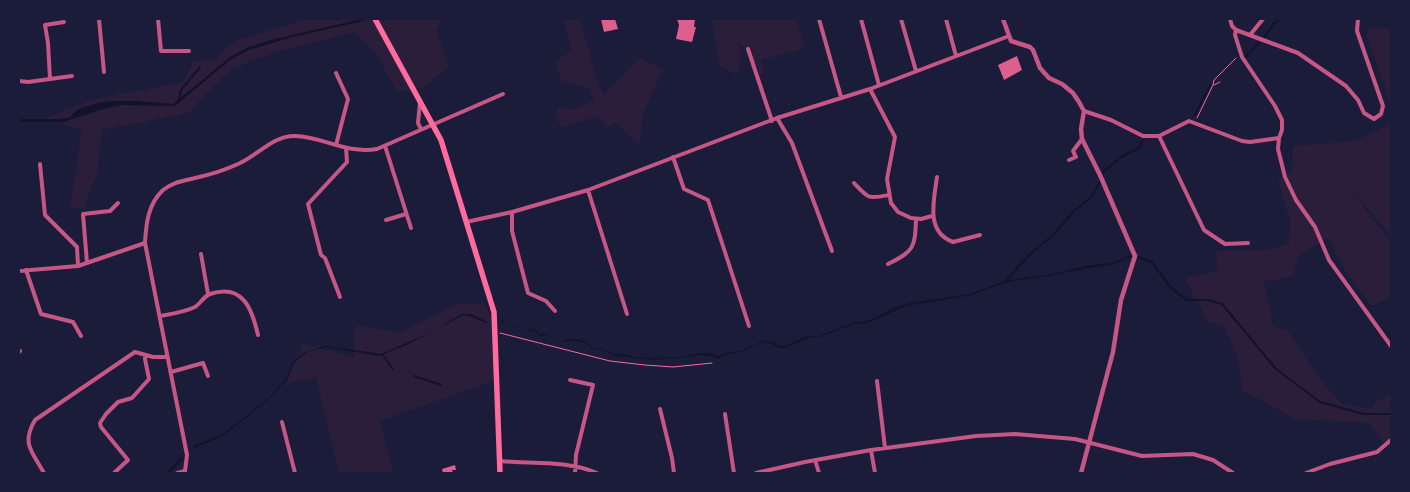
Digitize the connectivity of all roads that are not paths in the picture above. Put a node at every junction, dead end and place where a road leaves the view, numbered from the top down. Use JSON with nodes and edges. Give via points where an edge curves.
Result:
{"nodes":[{"id":1,"x":99,"y":19,"type":"edge"},
{"id":2,"x":158,"y":19,"type":"edge"},
{"id":3,"x":375,"y":19,"type":"edge"},
{"id":4,"x":819,"y":19,"type":"edge"},
{"id":5,"x":861,"y":19,"type":"edge"},
{"id":6,"x":901,"y":19,"type":"edge"},
{"id":7,"x":946,"y":19,"type":"edge"},
{"id":8,"x":1003,"y":19,"type":"edge"},
{"id":9,"x":1230,"y":19,"type":"edge"},
{"id":10,"x":1263,"y":19,"type":"edge"},
{"id":11,"x":1358,"y":19,"type":"edge"},
{"id":12,"x":64,"y":22,"type":"dead end"},
{"id":13,"x":1236,"y":30,"type":"junction"},
{"id":14,"x":1250,"y":35,"type":"junction"},
{"id":15,"x":1009,"y":36,"type":"junction"},
{"id":16,"x":748,"y":49,"type":"dead end"},
{"id":17,"x":189,"y":51,"type":"dead end"},
{"id":18,"x":956,"y":56,"type":"junction"},
{"id":19,"x":916,"y":70,"type":"junction"},
{"id":20,"x":104,"y":72,"type":"dead end"},
{"id":21,"x":336,"y":73,"type":"dead end"},
{"id":22,"x":72,"y":76,"type":"dead end"},
{"id":23,"x":50,"y":78,"type":"junction"},
{"id":24,"x":19,"y":81,"type":"edge"},
{"id":25,"x":879,"y":85,"type":"junction"},
{"id":26,"x":870,"y":89,"type":"junction"},
{"id":27,"x":503,"y":94,"type":"dead end"},
{"id":28,"x":841,"y":97,"type":"junction"},
{"id":29,"x":420,"y":100,"type":"junction"},
{"id":30,"x":1084,"y":111,"type":"junction"},
{"id":31,"x":777,"y":118,"type":"junction"},
{"id":32,"x":772,"y":121,"type":"junction"},
{"id":33,"x":433,"y":124,"type":"junction"},
{"id":34,"x":421,"y":129,"type":"junction"},
{"id":35,"x":1159,"y":136,"type":"junction"},
{"id":36,"x":1278,"y":138,"type":"junction"},
{"id":37,"x":1082,"y":139,"type":"junction"},
{"id":38,"x":336,"y":145,"type":"junction"},
{"id":39,"x":384,"y":146,"type":"junction"},
{"id":40,"x":346,"y":148,"type":"junction"},
{"id":41,"x":673,"y":157,"type":"junction"},
{"id":42,"x":1069,"y":160,"type":"dead end"},
{"id":43,"x":40,"y":164,"type":"dead end"},
{"id":44,"x":937,"y":178,"type":"dead end"},
{"id":45,"x":854,"y":183,"type":"dead end"},
{"id":46,"x":588,"y":190,"type":"junction"},
{"id":47,"x":889,"y":195,"type":"junction"},
{"id":48,"x":118,"y":203,"type":"dead end"},
{"id":49,"x":512,"y":212,"type":"junction"},
{"id":50,"x":406,"y":214,"type":"junction"},
{"id":51,"x":932,"y":216,"type":"junction"},
{"id":52,"x":916,"y":219,"type":"junction"},
{"id":53,"x":386,"y":220,"type":"dead end"},
{"id":54,"x":466,"y":222,"type":"junction"},
{"id":55,"x":411,"y":228,"type":"dead end"},
{"id":56,"x":980,"y":235,"type":"dead end"},
{"id":57,"x":1248,"y":242,"type":"dead end"},
{"id":58,"x":145,"y":243,"type":"junction"},
{"id":59,"x":832,"y":251,"type":"dead end"},
{"id":60,"x":201,"y":254,"type":"dead end"},
{"id":61,"x":87,"y":263,"type":"junction"},
{"id":62,"x":888,"y":264,"type":"dead end"},
{"id":63,"x":78,"y":266,"type":"junction"},
{"id":64,"x":26,"y":270,"type":"junction"},
{"id":65,"x":19,"y":271,"type":"edge"},
{"id":66,"x":208,"y":294,"type":"junction"},
{"id":67,"x":340,"y":297,"type":"dead end"},
{"id":68,"x":555,"y":311,"type":"dead end"},
{"id":69,"x":626,"y":314,"type":"dead end"},
{"id":70,"x":160,"y":316,"type":"junction"},
{"id":71,"x":749,"y":326,"type":"dead end"},
{"id":72,"x":258,"y":335,"type":"dead end"},
{"id":73,"x":81,"y":336,"type":"dead end"},
{"id":74,"x":1391,"y":346,"type":"edge"},
{"id":75,"x":146,"y":355,"type":"junction"},
{"id":76,"x":167,"y":357,"type":"junction"},
{"id":77,"x":171,"y":372,"type":"junction"},
{"id":78,"x":208,"y":376,"type":"dead end"},
{"id":79,"x":570,"y":380,"type":"dead end"},
{"id":80,"x":877,"y":382,"type":"dead end"},
{"id":81,"x":660,"y":409,"type":"dead end"},
{"id":82,"x":725,"y":414,"type":"dead end"},
{"id":83,"x":282,"y":422,"type":"dead end"},
{"id":84,"x":1391,"y":440,"type":"edge"},
{"id":85,"x":1091,"y":442,"type":"junction"},
{"id":86,"x":885,"y":448,"type":"junction"},
{"id":87,"x":871,"y":450,"type":"junction"},
{"id":88,"x":815,"y":460,"type":"junction"},
{"id":89,"x":500,"y":461,"type":"junction"},
{"id":90,"x":574,"y":466,"type":"junction"},
{"id":91,"x":186,"y":472,"type":"edge"},
{"id":92,"x":44,"y":473,"type":"edge"},
{"id":93,"x":114,"y":473,"type":"edge"},
{"id":94,"x":177,"y":473,"type":"edge"},
{"id":95,"x":295,"y":473,"type":"edge"},
{"id":96,"x":500,"y":473,"type":"edge"},
{"id":97,"x":575,"y":473,"type":"edge"},
{"id":98,"x":597,"y":473,"type":"edge"},
{"id":99,"x":674,"y":473,"type":"edge"},
{"id":100,"x":734,"y":473,"type":"edge"},
{"id":101,"x":756,"y":473,"type":"edge"},
{"id":102,"x":819,"y":473,"type":"edge"},
{"id":103,"x":874,"y":473,"type":"edge"},
{"id":104,"x":1082,"y":473,"type":"edge"},
{"id":105,"x":1233,"y":473,"type":"edge"},
{"id":106,"x":1306,"y":473,"type":"edge"}],
"edges":[{"from":1,"to":20,"type":"street"},
{"from":2,"to":17,"type":"street","via":[[161,51]]},
{"from":3,"to":29,"type":"main road"},
{"from":4,"to":28,"type":"street"},
{"from":5,"to":25,"type":"street"},
{"from":6,"to":19,"type":"street"},
{"from":7,"to":18,"type":"street"},
{"from":8,"to":15,"type":"street"},
{"from":9,"to":13,"type":"street"},
{"from":10,"to":14,"type":"street"},
{"from":11,"to":14,"type":"street","via":[[1359,38],[1383,106],[1381,114],[1374,119],[1364,113],[1346,86],[1324,70],[1298,53]]},
{"from":12,"to":23,"type":"street","via":[[45,25]]},
{"from":13,"to":14,"type":"street"},
{"from":13,"to":36,"type":"street","via":[[1242,57],[1282,120]]},
{"from":15,"to":18,"type":"street"},
{"from":15,"to":30,"type":"street","via":[[1011,41],[1033,50],[1040,68],[1072,93]]},
{"from":16,"to":32,"type":"street"},
{"from":18,"to":19,"type":"street"},
{"from":19,"to":25,"type":"street"},
{"from":21,"to":38,"type":"street","via":[[348,99]]},
{"from":22,"to":23,"type":"street"},
{"from":23,"to":24,"type":"street"},
{"from":25,"to":26,"type":"street"},
{"from":26,"to":28,"type":"street"},
{"from":26,"to":47,"type":"street","via":[[895,137],[887,179]]},
{"from":27,"to":33,"type":"street"},
{"from":28,"to":31,"type":"street"},
{"from":29,"to":33,"type":"main road"},
{"from":29,"to":34,"type":"street","via":[[418,123]]},
{"from":30,"to":35,"type":"street","via":[[1143,136]]},
{"from":30,"to":37,"type":"street"},
{"from":31,"to":32,"type":"street"},
{"from":31,"to":59,"type":"street","via":[[792,143]]},
{"from":32,"to":41,"type":"street"},
{"from":33,"to":34,"type":"street"},
{"from":33,"to":54,"type":"main road"},
{"from":34,"to":39,"type":"street"},
{"from":35,"to":36,"type":"street","via":[[1189,121],[1242,141]]},
{"from":35,"to":57,"type":"street","via":[[1204,230],[1225,244]]},
{"from":36,"to":74,"type":"street","via":[[1284,177],[1296,200],[1315,227],[1329,260]]},
{"from":37,"to":42,"type":"street","via":[[1074,151],[1076,156]]},
{"from":37,"to":85,"type":"street","via":[[1135,256],[1121,300],[1114,352]]},
{"from":38,"to":40,"type":"street"},
{"from":38,"to":58,"type":"street","via":[[295,136],[285,137],[238,165],[177,182],[153,202]]},
{"from":39,"to":40,"type":"street","via":[[365,151]]},
{"from":39,"to":50,"type":"street"},
{"from":40,"to":67,"type":"street","via":[[347,162],[308,204],[321,255],[326,258]]},
{"from":41,"to":46,"type":"street"},
{"from":41,"to":71,"type":"street","via":[[684,189],[708,200]]},
{"from":43,"to":63,"type":"street","via":[[45,215],[77,247]]},
{"from":44,"to":51,"type":"street"},
{"from":45,"to":47,"type":"street","via":[[872,198]]},
{"from":46,"to":49,"type":"street"},
{"from":46,"to":69,"type":"street"},
{"from":47,"to":52,"type":"street","via":[[894,208]]},
{"from":48,"to":61,"type":"street","via":[[110,211],[83,214]]},
{"from":49,"to":54,"type":"street"},
{"from":49,"to":68,"type":"street","via":[[512,231],[528,293],[546,301]]},
{"from":50,"to":53,"type":"street"},
{"from":50,"to":55,"type":"street"},
{"from":51,"to":52,"type":"street"},
{"from":51,"to":56,"type":"street","via":[[936,228],[950,241]]},
{"from":52,"to":62,"type":"street","via":[[916,238],[912,248]]},
{"from":54,"to":89,"type":"main road","via":[[494,312]]},
{"from":58,"to":61,"type":"street"},
{"from":58,"to":70,"type":"street"},
{"from":60,"to":66,"type":"street"},
{"from":61,"to":63,"type":"street"},
{"from":63,"to":64,"type":"street"},
{"from":64,"to":65,"type":"street"},
{"from":64,"to":73,"type":"street","via":[[41,314],[73,322]]},
{"from":66,"to":70,"type":"street","via":[[194,307]]},
{"from":66,"to":72,"type":"street","via":[[229,292],[241,296],[255,320]]},
{"from":70,"to":76,"type":"street"},
{"from":75,"to":76,"type":"street"},
{"from":75,"to":92,"type":"street","via":[[135,352],[35,420],[28,432],[28,444]]},
{"from":75,"to":93,"type":"street","via":[[149,379],[140,392],[118,402],[100,423],[128,460]]},
{"from":76,"to":77,"type":"street"},
{"from":77,"to":78,"type":"street","via":[[203,363]]},
{"from":77,"to":91,"type":"street","via":[[187,455]]},
{"from":79,"to":90,"type":"street","via":[[593,385]]},
{"from":80,"to":86,"type":"street"},
{"from":81,"to":99,"type":"street"},
{"from":82,"to":100,"type":"street"},
{"from":83,"to":95,"type":"street"},
{"from":84,"to":106,"type":"street","via":[[1377,452]]},
{"from":85,"to":86,"type":"street","via":[[1000,434]]},
{"from":85,"to":104,"type":"street"},
{"from":85,"to":105,"type":"street","via":[[1142,456],[1194,454],[1213,460]]},
{"from":86,"to":87,"type":"street"},
{"from":87,"to":88,"type":"street"},
{"from":87,"to":103,"type":"street"},
{"from":88,"to":101,"type":"street"},
{"from":88,"to":102,"type":"street"},
{"from":89,"to":90,"type":"street"},
{"from":89,"to":96,"type":"main road"},
{"from":90,"to":97,"type":"street"},
{"from":90,"to":98,"type":"street"},
{"from":91,"to":94,"type":"street"}]}
